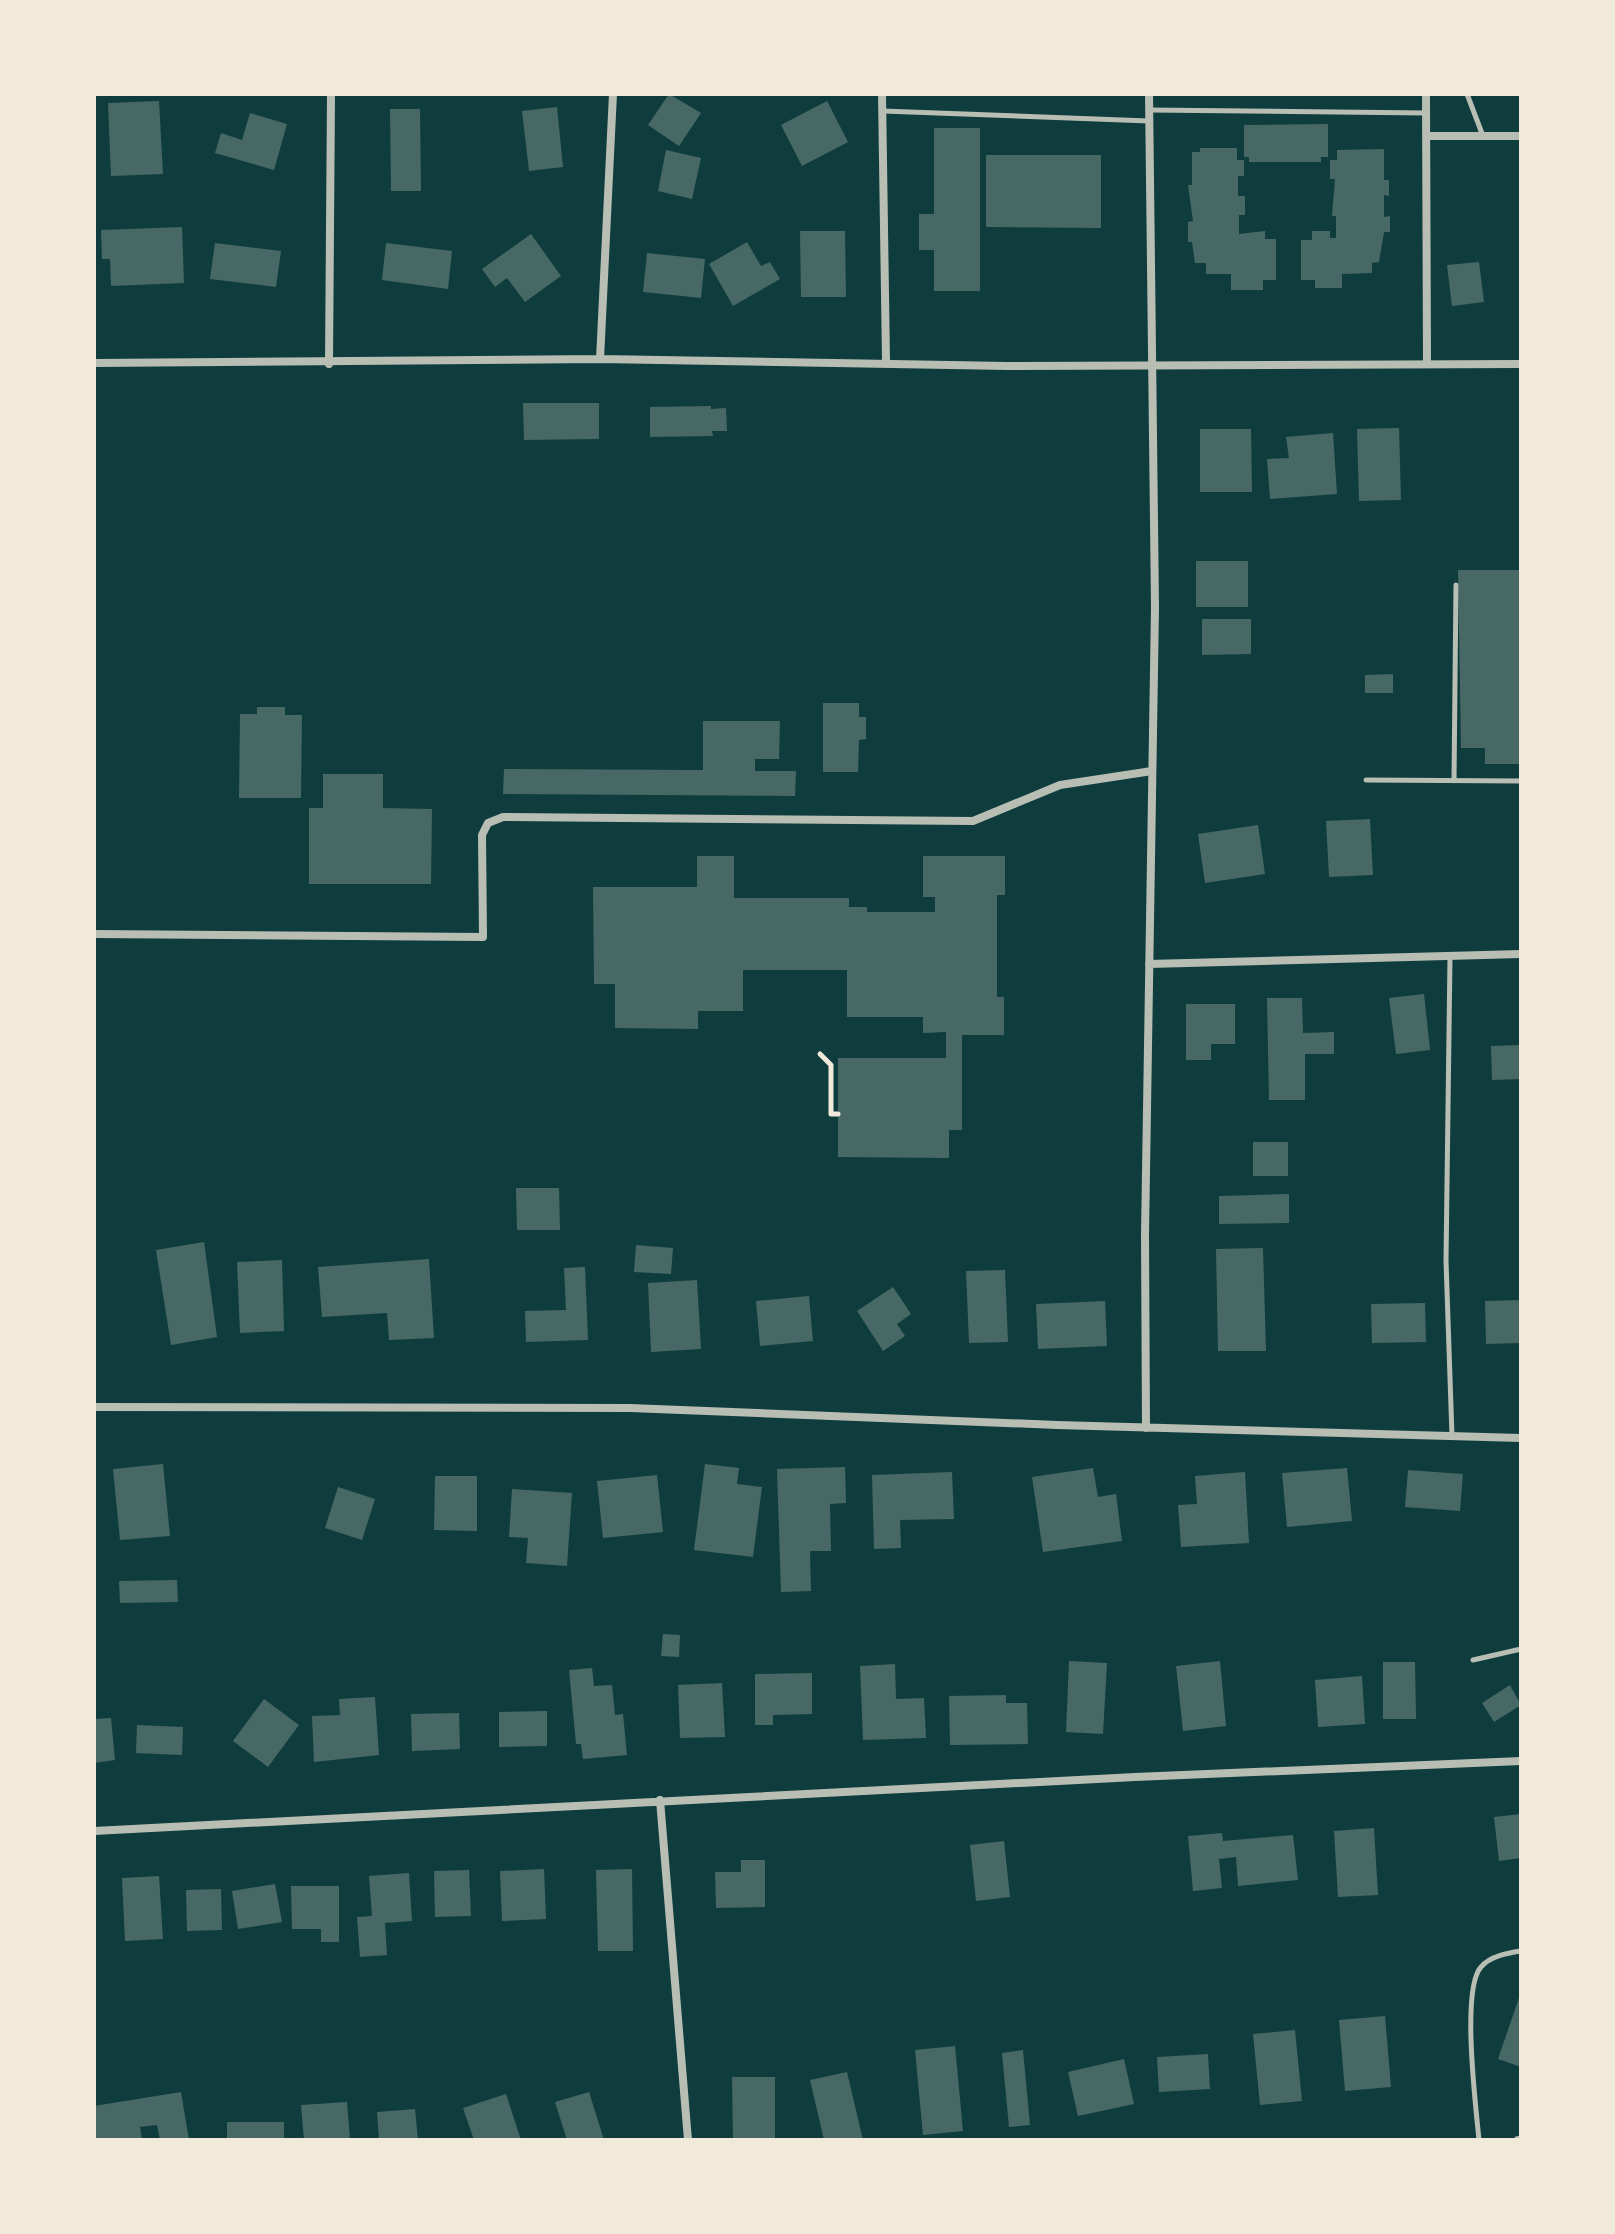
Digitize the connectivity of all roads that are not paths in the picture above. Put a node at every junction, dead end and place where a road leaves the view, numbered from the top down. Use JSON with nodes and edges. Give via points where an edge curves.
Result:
{"nodes":[{"id":1,"x":331,"y":94,"type":"edge"},
{"id":2,"x":613,"y":94,"type":"edge"},
{"id":3,"x":882,"y":94,"type":"edge"},
{"id":4,"x":1149,"y":94,"type":"edge"},
{"id":5,"x":1426,"y":94,"type":"edge"},
{"id":6,"x":1467,"y":94,"type":"edge"},
{"id":7,"x":1149,"y":110,"type":"junction"},
{"id":8,"x":883,"y":111,"type":"junction"},
{"id":9,"x":1426,"y":113,"type":"junction"},
{"id":10,"x":1150,"y":121,"type":"junction"},
{"id":11,"x":1426,"y":136,"type":"junction"},
{"id":12,"x":1483,"y":136,"type":"junction"},
{"id":13,"x":1521,"y":136,"type":"edge"},
{"id":14,"x":600,"y":359,"type":"junction"},
{"id":15,"x":886,"y":361,"type":"junction"},
{"id":16,"x":94,"y":363,"type":"edge"},
{"id":17,"x":1427,"y":363,"type":"junction"},
{"id":18,"x":329,"y":364,"type":"junction"},
{"id":19,"x":1153,"y":364,"type":"junction"},
{"id":20,"x":1521,"y":364,"type":"edge"},
{"id":21,"x":1456,"y":585,"type":"dead end"},
{"id":22,"x":1152,"y":771,"type":"junction"},
{"id":23,"x":1366,"y":780,"type":"dead end"},
{"id":24,"x":1454,"y":781,"type":"junction"},
{"id":25,"x":1521,"y":781,"type":"edge"},
{"id":26,"x":94,"y":934,"type":"edge"},
{"id":27,"x":1521,"y":954,"type":"edge"},
{"id":28,"x":1450,"y":956,"type":"junction"},
{"id":29,"x":1149,"y":964,"type":"junction"},
{"id":30,"x":94,"y":1407,"type":"edge"},
{"id":31,"x":1146,"y":1428,"type":"junction"},
{"id":32,"x":1452,"y":1436,"type":"junction"},
{"id":33,"x":1521,"y":1438,"type":"edge"},
{"id":34,"x":1521,"y":1649,"type":"edge"},
{"id":35,"x":1473,"y":1660,"type":"dead end"},
{"id":36,"x":1521,"y":1761,"type":"edge"},
{"id":37,"x":660,"y":1800,"type":"junction"},
{"id":38,"x":94,"y":1831,"type":"edge"},
{"id":39,"x":1521,"y":1951,"type":"edge"},
{"id":40,"x":688,"y":2140,"type":"edge"},
{"id":41,"x":1479,"y":2140,"type":"edge"}],
"edges":[{"from":1,"to":18,"type":"street"},
{"from":2,"to":14,"type":"street"},
{"from":3,"to":8,"type":"street"},
{"from":4,"to":7,"type":"street"},
{"from":5,"to":9,"type":"street"},
{"from":6,"to":12,"type":"lane"},
{"from":7,"to":9,"type":"lane"},
{"from":7,"to":10,"type":"street"},
{"from":8,"to":10,"type":"lane"},
{"from":8,"to":15,"type":"street"},
{"from":9,"to":11,"type":"street"},
{"from":10,"to":19,"type":"street"},
{"from":11,"to":12,"type":"street"},
{"from":11,"to":17,"type":"street"},
{"from":12,"to":13,"type":"street"},
{"from":14,"to":15,"type":"street"},
{"from":14,"to":18,"type":"street"},
{"from":15,"to":19,"type":"street"},
{"from":16,"to":18,"type":"street"},
{"from":17,"to":19,"type":"street"},
{"from":17,"to":20,"type":"street"},
{"from":19,"to":22,"type":"street"},
{"from":21,"to":24,"type":"lane"},
{"from":22,"to":26,"type":"street","via":[[1060,785],[973,821],[503,817],[488,823],[482,835],[483,937]]},
{"from":22,"to":29,"type":"street"},
{"from":23,"to":24,"type":"lane"},
{"from":24,"to":25,"type":"lane"},
{"from":27,"to":28,"type":"street"},
{"from":28,"to":29,"type":"street"},
{"from":28,"to":32,"type":"lane","via":[[1446,1261]]},
{"from":29,"to":31,"type":"street"},
{"from":30,"to":31,"type":"street","via":[[630,1408]]},
{"from":31,"to":32,"type":"street"},
{"from":32,"to":33,"type":"street"},
{"from":34,"to":35,"type":"lane"},
{"from":36,"to":37,"type":"street"},
{"from":37,"to":38,"type":"street"},
{"from":37,"to":40,"type":"street"},
{"from":39,"to":41,"type":"lane","via":[[1489,1959],[1478,1969],[1472,1987]]}]}
